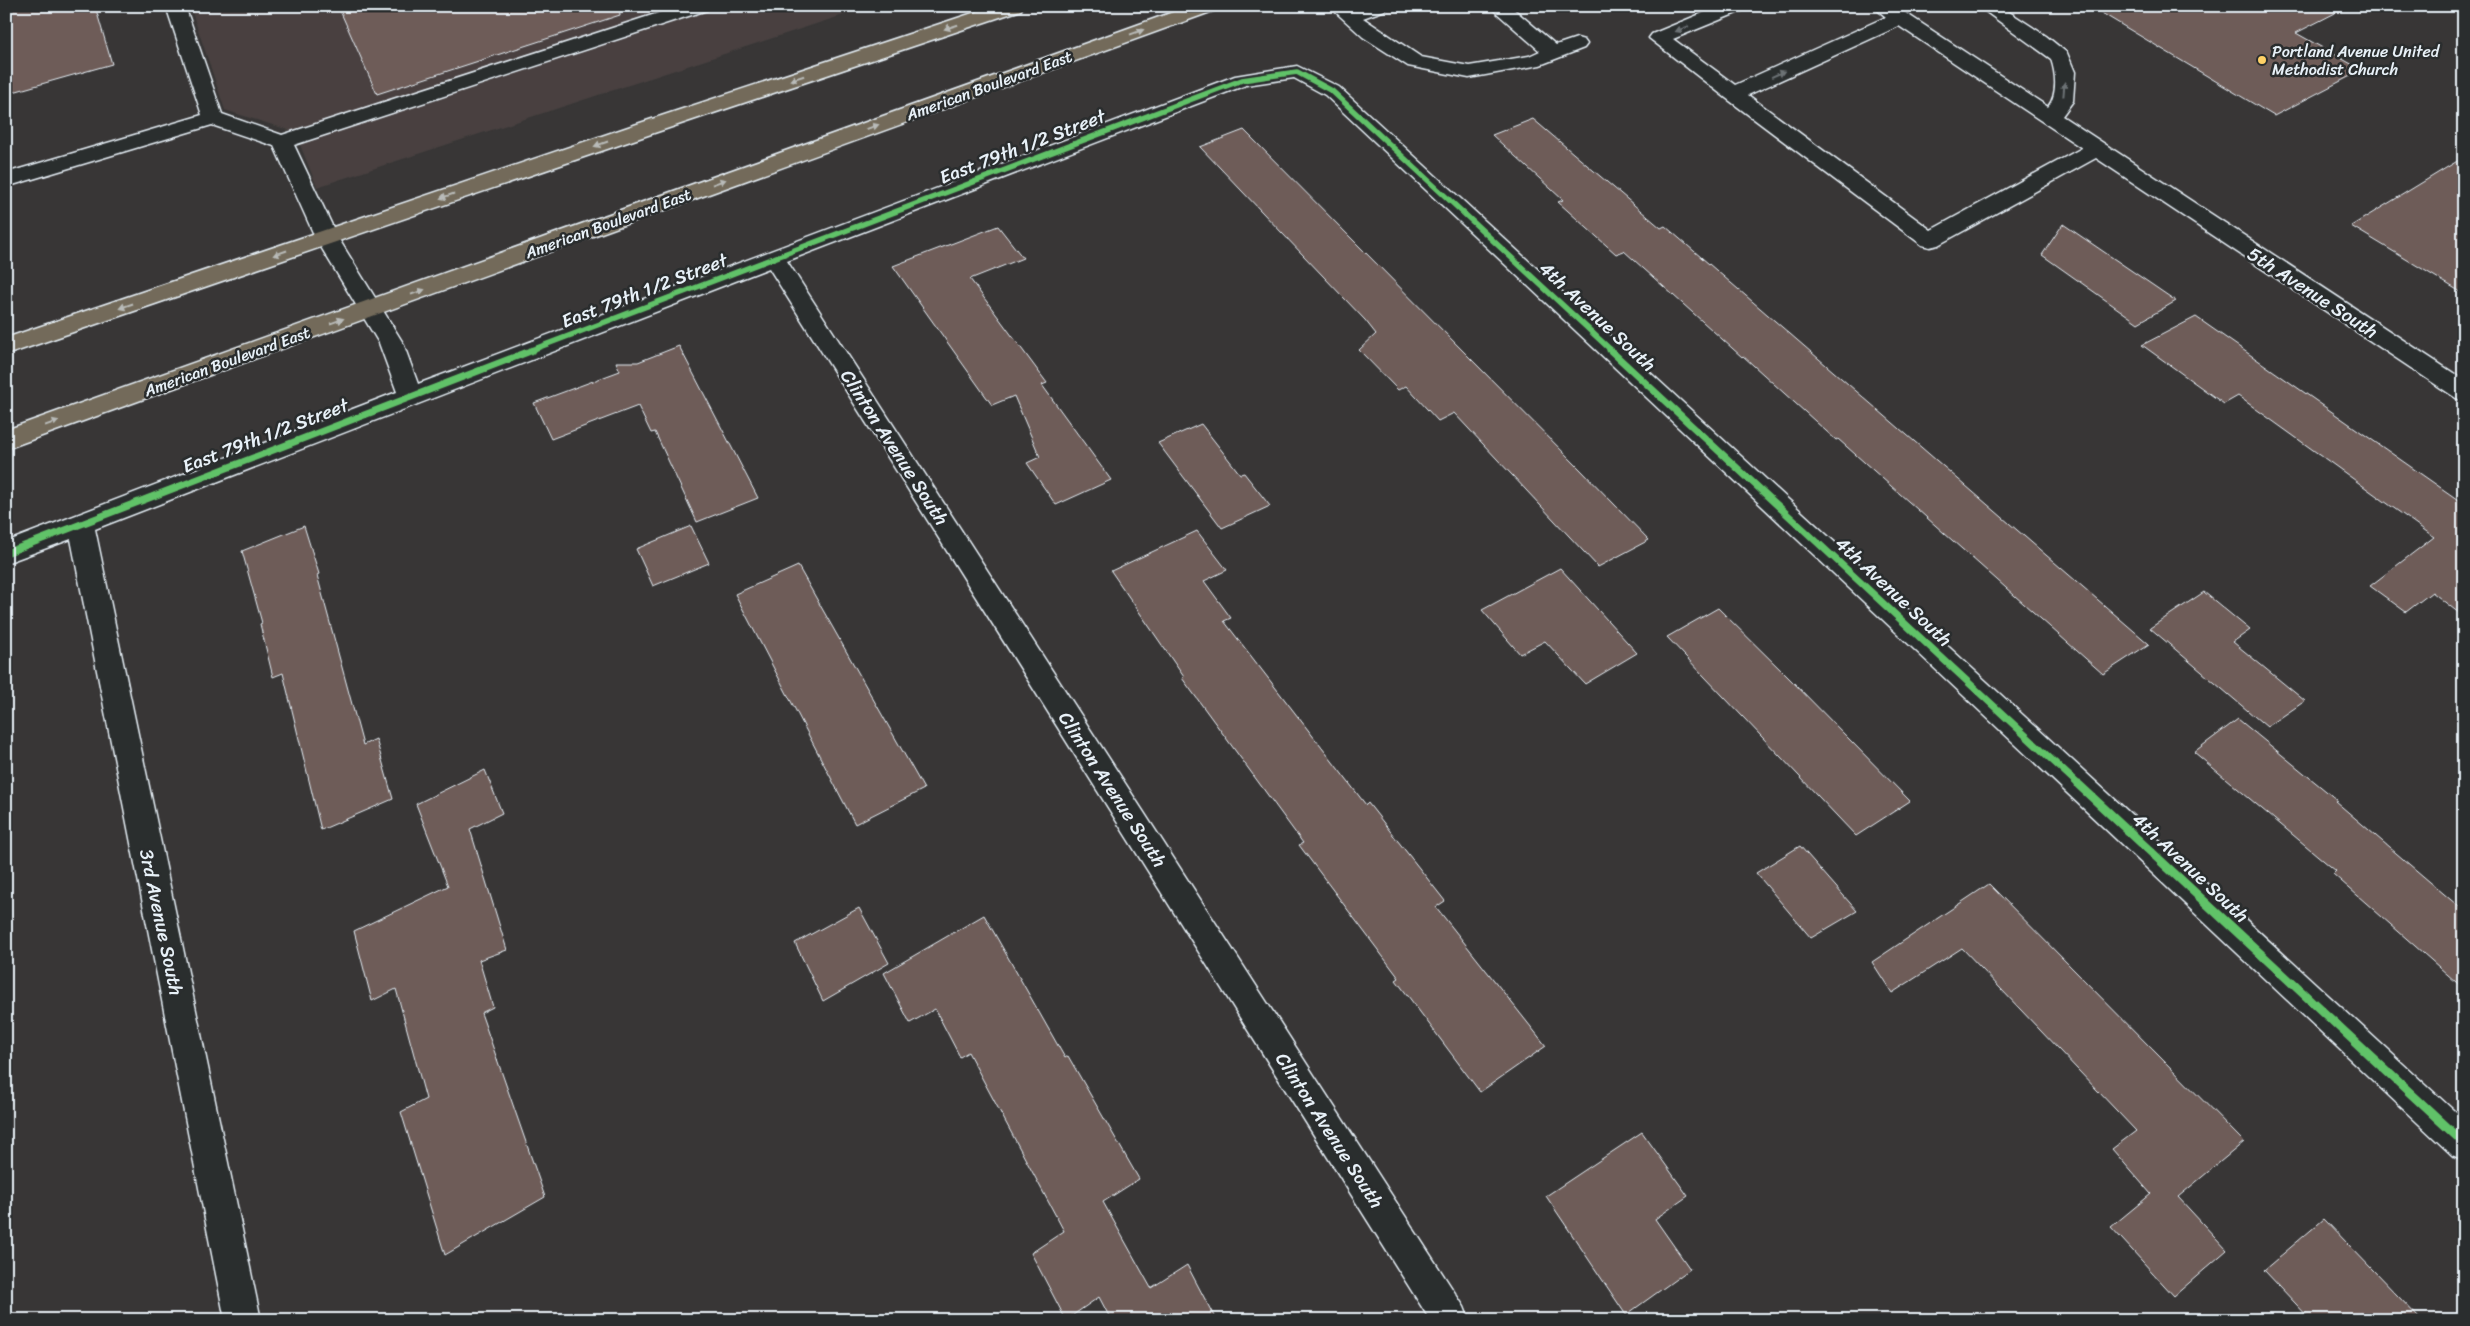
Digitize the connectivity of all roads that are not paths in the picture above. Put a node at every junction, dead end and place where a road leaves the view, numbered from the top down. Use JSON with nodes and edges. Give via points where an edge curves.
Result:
{"nodes":[{"id":1,"x":175,"y":6,"type":"edge"},
{"id":2,"x":700,"y":6,"type":"edge"},
{"id":3,"x":1014,"y":6,"type":"edge"},
{"id":4,"x":1209,"y":6,"type":"edge"},
{"id":5,"x":1378,"y":6,"type":"edge"},
{"id":6,"x":1498,"y":6,"type":"edge"},
{"id":7,"x":1737,"y":6,"type":"edge"},
{"id":8,"x":1882,"y":6,"type":"edge"},
{"id":9,"x":1987,"y":6,"type":"edge"},
{"id":10,"x":1178,"y":11,"type":"edge"},
{"id":11,"x":1344,"y":11,"type":"edge"},
{"id":12,"x":1900,"y":18,"type":"junction"},
{"id":13,"x":1577,"y":44,"type":"dead end"},
{"id":14,"x":1554,"y":53,"type":"junction"},
{"id":15,"x":1297,"y":72,"type":"joint"},
{"id":16,"x":1733,"y":94,"type":"junction"},
{"id":17,"x":213,"y":118,"type":"junction"},
{"id":18,"x":2050,"y":118,"type":"junction"},
{"id":19,"x":282,"y":142,"type":"junction"},
{"id":20,"x":2097,"y":149,"type":"junction"},
{"id":21,"x":6,"y":180,"type":"edge"},
{"id":22,"x":326,"y":237,"type":"junction"},
{"id":23,"x":774,"y":258,"type":"junction"},
{"id":24,"x":372,"y":308,"type":"junction"},
{"id":25,"x":6,"y":347,"type":"edge"},
{"id":26,"x":2464,"y":392,"type":"edge"},
{"id":27,"x":411,"y":396,"type":"junction"},
{"id":28,"x":6,"y":440,"type":"edge"},
{"id":29,"x":81,"y":525,"type":"junction"},
{"id":30,"x":6,"y":553,"type":"edge"},
{"id":31,"x":2464,"y":1143,"type":"edge"},
{"id":32,"x":243,"y":1320,"type":"edge"},
{"id":33,"x":1451,"y":1320,"type":"edge"}],
"edges":[{"from":1,"to":17,"type":"street"},
{"from":2,"to":19,"type":"street"},
{"from":3,"to":22,"type":"main road","one_way":true},
{"from":4,"to":10,"type":"main road","name":"American Boulevard East"},
{"from":5,"to":11,"type":"street"},
{"from":6,"to":14,"type":"street"},
{"from":7,"to":16,"type":"street","one_way":true,"via":[[1659,38]]},
{"from":8,"to":12,"type":"street","name":"5th Avenue South"},
{"from":18,"to":9,"type":"street","one_way":true,"via":[[2063,101],[2065,72],[2060,57]]},
{"from":24,"to":10,"type":"main road","name":"American Boulevard East","one_way":true},
{"from":11,"to":14,"type":"street","via":[[1370,33],[1415,62],[1469,72],[1533,61]]},
{"from":16,"to":12,"type":"street","one_way":true},
{"from":12,"to":18,"type":"street","name":"5th Avenue South"},
{"from":13,"to":14,"type":"street"},
{"from":15,"to":23,"type":"street","name":"East 79th 1/2 Street","via":[[1242,80]]},
{"from":15,"to":31,"type":"street","name":"4th Avenue South","via":[[1339,97]]},
{"from":16,"to":20,"type":"street","via":[[1930,240]]},
{"from":17,"to":19,"type":"street"},
{"from":17,"to":21,"type":"street"},
{"from":18,"to":20,"type":"street","name":"5th Avenue South"},
{"from":19,"to":22,"type":"street"},
{"from":20,"to":26,"type":"street","name":"5th Avenue South"},
{"from":22,"to":24,"type":"street"},
{"from":22,"to":25,"type":"main road","one_way":true},
{"from":23,"to":27,"type":"street","name":"East 79th 1/2 Street"},
{"from":23,"to":33,"type":"street","name":"Clinton Avenue South"},
{"from":24,"to":27,"type":"street","via":[[391,343]]},
{"from":28,"to":24,"type":"main road","name":"American Boulevard East","one_way":true},
{"from":27,"to":29,"type":"street","name":"East 79th 1/2 Street"},
{"from":29,"to":30,"type":"street","name":"East 79th 1/2 Street"},
{"from":29,"to":32,"type":"street","name":"3rd Avenue South"}]}
